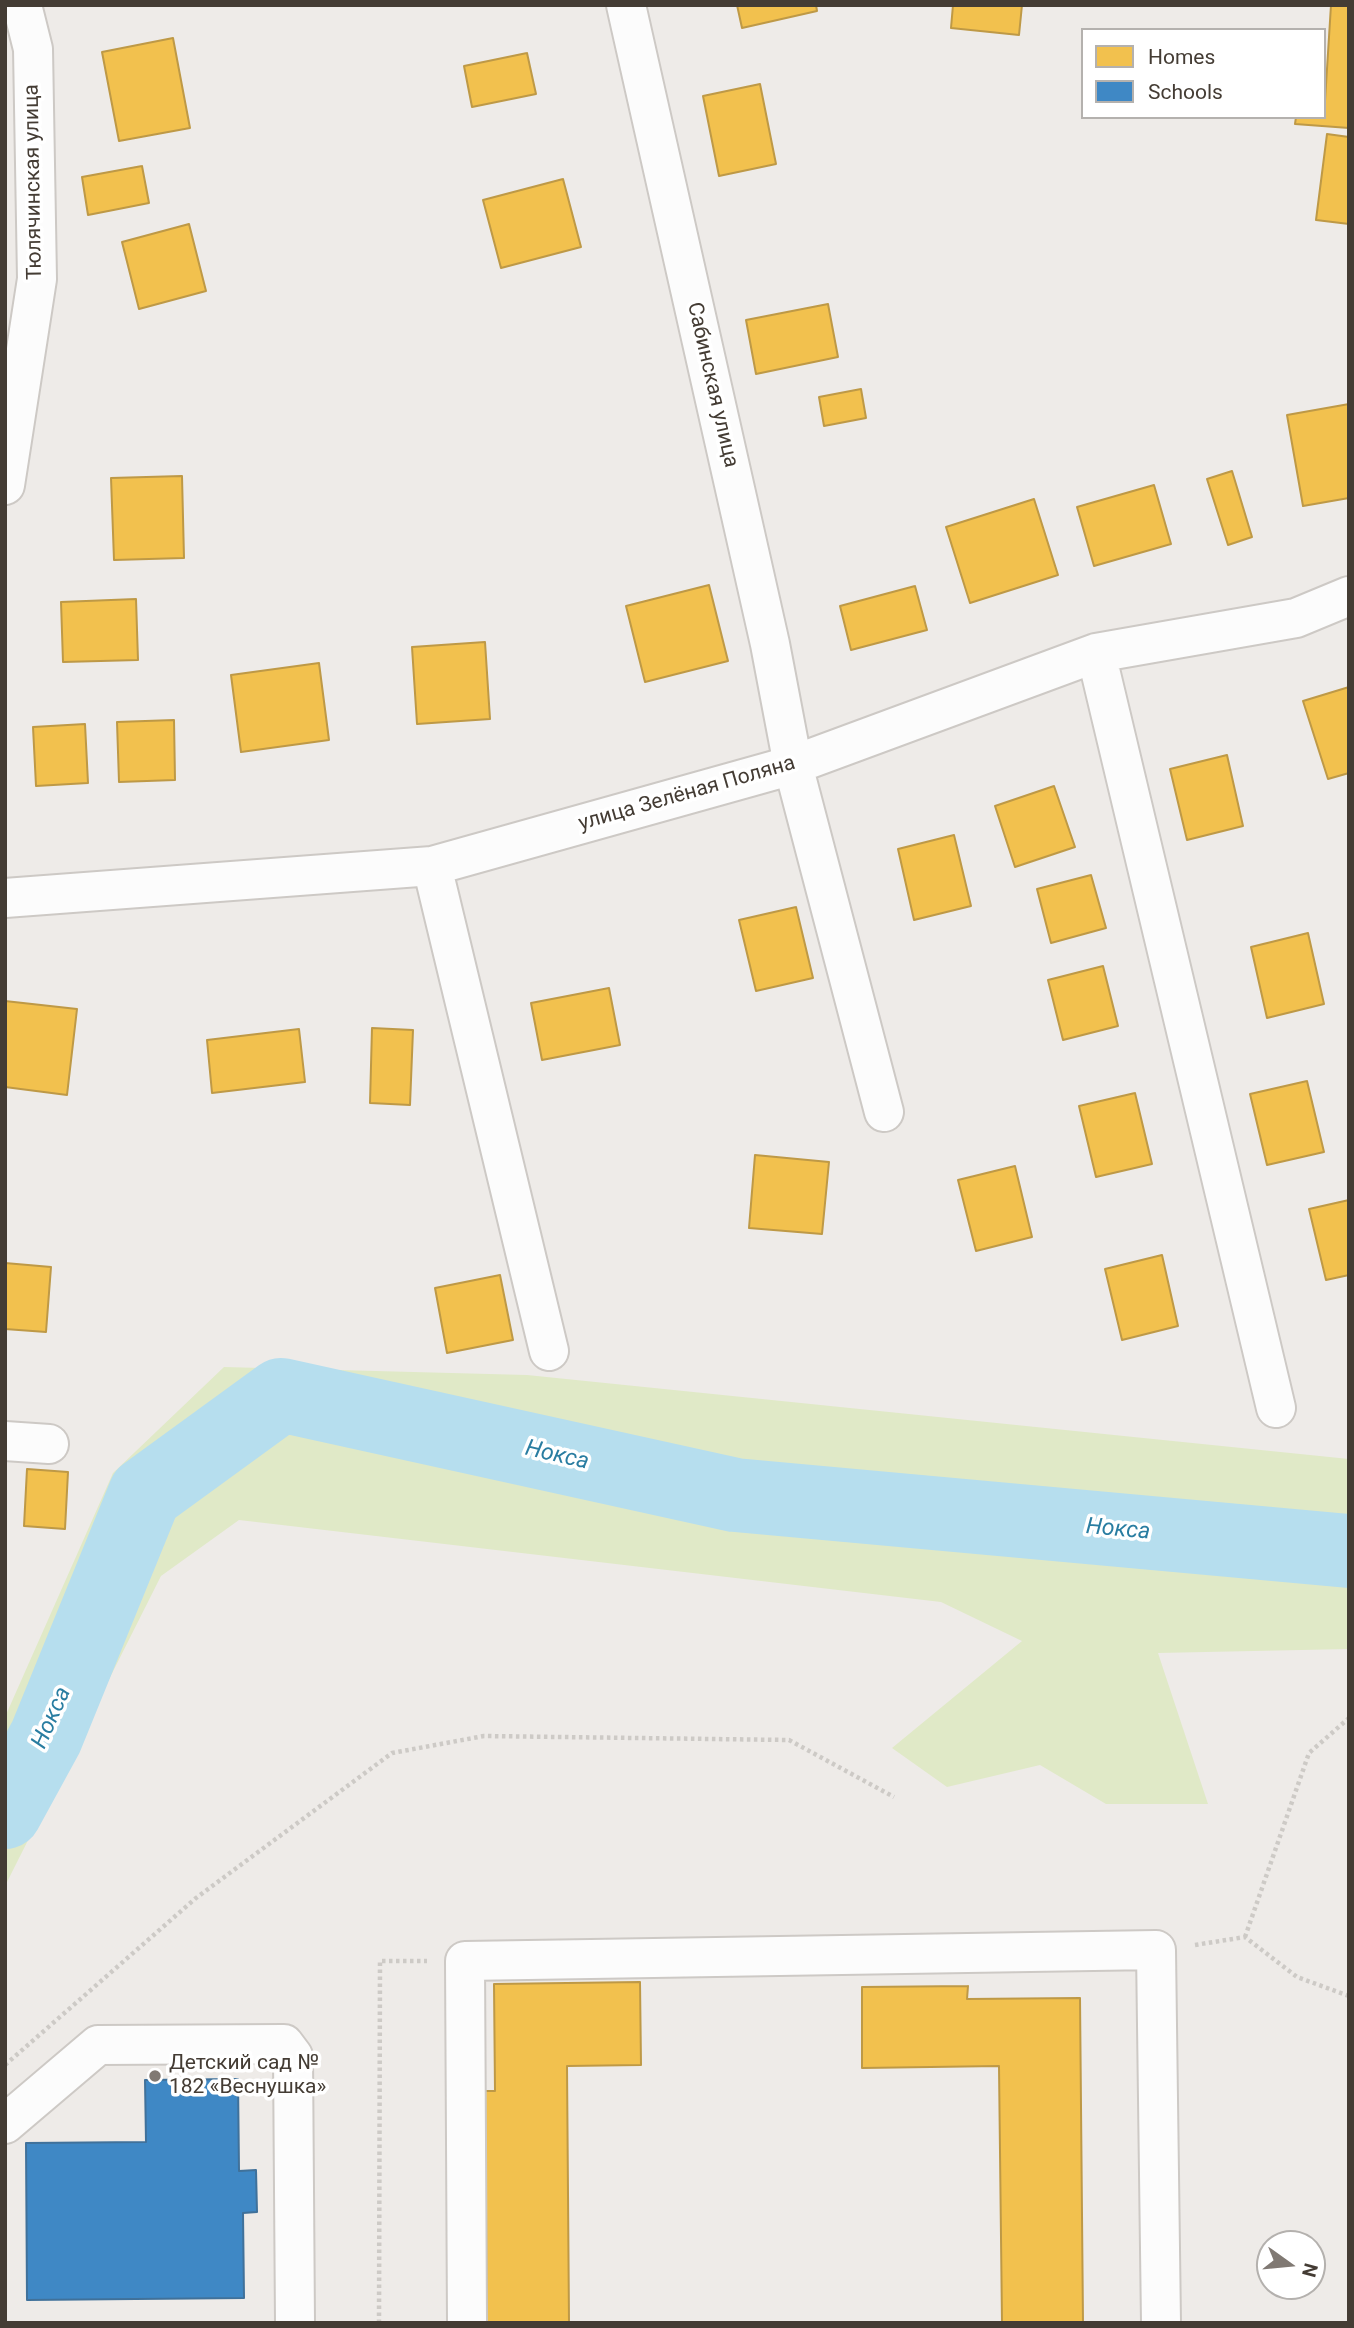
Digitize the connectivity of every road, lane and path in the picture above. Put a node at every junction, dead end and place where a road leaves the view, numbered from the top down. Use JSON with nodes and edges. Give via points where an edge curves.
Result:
{"nodes":[{"id":1,"x":22,"y":5,"type":"edge"},
{"id":2,"x":626,"y":5,"type":"edge"},
{"id":3,"x":5,"y":485,"type":"edge"},
{"id":4,"x":1349,"y":596,"type":"edge"},
{"id":5,"x":1096,"y":653,"type":"junction"},
{"id":6,"x":793,"y":765,"type":"junction"},
{"id":7,"x":432,"y":866,"type":"junction"},
{"id":8,"x":5,"y":898,"type":"edge"},
{"id":9,"x":884,"y":1112,"type":"dead end"},
{"id":10,"x":549,"y":1351,"type":"dead end"},
{"id":11,"x":1276,"y":1408,"type":"dead end"},
{"id":12,"x":5,"y":1441,"type":"edge"},
{"id":13,"x":49,"y":1444,"type":"dead end"},
{"id":14,"x":1349,"y":1718,"type":"edge"},
{"id":15,"x":894,"y":1797,"type":"dead end"},
{"id":16,"x":1245,"y":1937,"type":"junction"},
{"id":17,"x":1156,"y":1951,"type":"junction"},
{"id":18,"x":465,"y":1961,"type":"junction"},
{"id":19,"x":1349,"y":1996,"type":"edge"},
{"id":20,"x":5,"y":2065,"type":"edge"},
{"id":21,"x":5,"y":2124,"type":"edge"},
{"id":22,"x":295,"y":2323,"type":"edge"},
{"id":23,"x":379,"y":2323,"type":"edge"},
{"id":24,"x":467,"y":2323,"type":"edge"},
{"id":25,"x":1161,"y":2323,"type":"edge"}],
"edges":[{"from":1,"to":3,"type":"street","name":"Тюлячинская улица","via":[[33,49],[37,279]]},
{"from":2,"to":6,"type":"street","name":"Сабинская улица","via":[[767,630]]},
{"from":4,"to":5,"type":"street","name":"улица Зелёная Поляна","via":[[1296,618]]},
{"from":5,"to":6,"type":"street","name":"улица Зелёная Поляна"},
{"from":5,"to":11,"type":"street"},
{"from":6,"to":7,"type":"street","name":"улица Зелёная Поляна"},
{"from":6,"to":9,"type":"street","name":"Сабинская улица"},
{"from":7,"to":8,"type":"street","name":"улица Зелёная Поляна"},
{"from":7,"to":10,"type":"street"},
{"from":12,"to":13,"type":"street"},
{"from":14,"to":16,"type":"path","via":[[1309,1753]]},
{"from":15,"to":20,"type":"path","via":[[789,1740],[484,1736],[392,1753],[196,1898]]},
{"from":16,"to":17,"type":"path"},
{"from":16,"to":19,"type":"path","via":[[1297,1977]]},
{"from":17,"to":18,"type":"street"},
{"from":17,"to":25,"type":"street"},
{"from":18,"to":23,"type":"path","via":[[380,1961]]},
{"from":18,"to":24,"type":"street"},
{"from":21,"to":22,"type":"street","via":[[98,2045],[285,2044],[293,2056]]}]}
